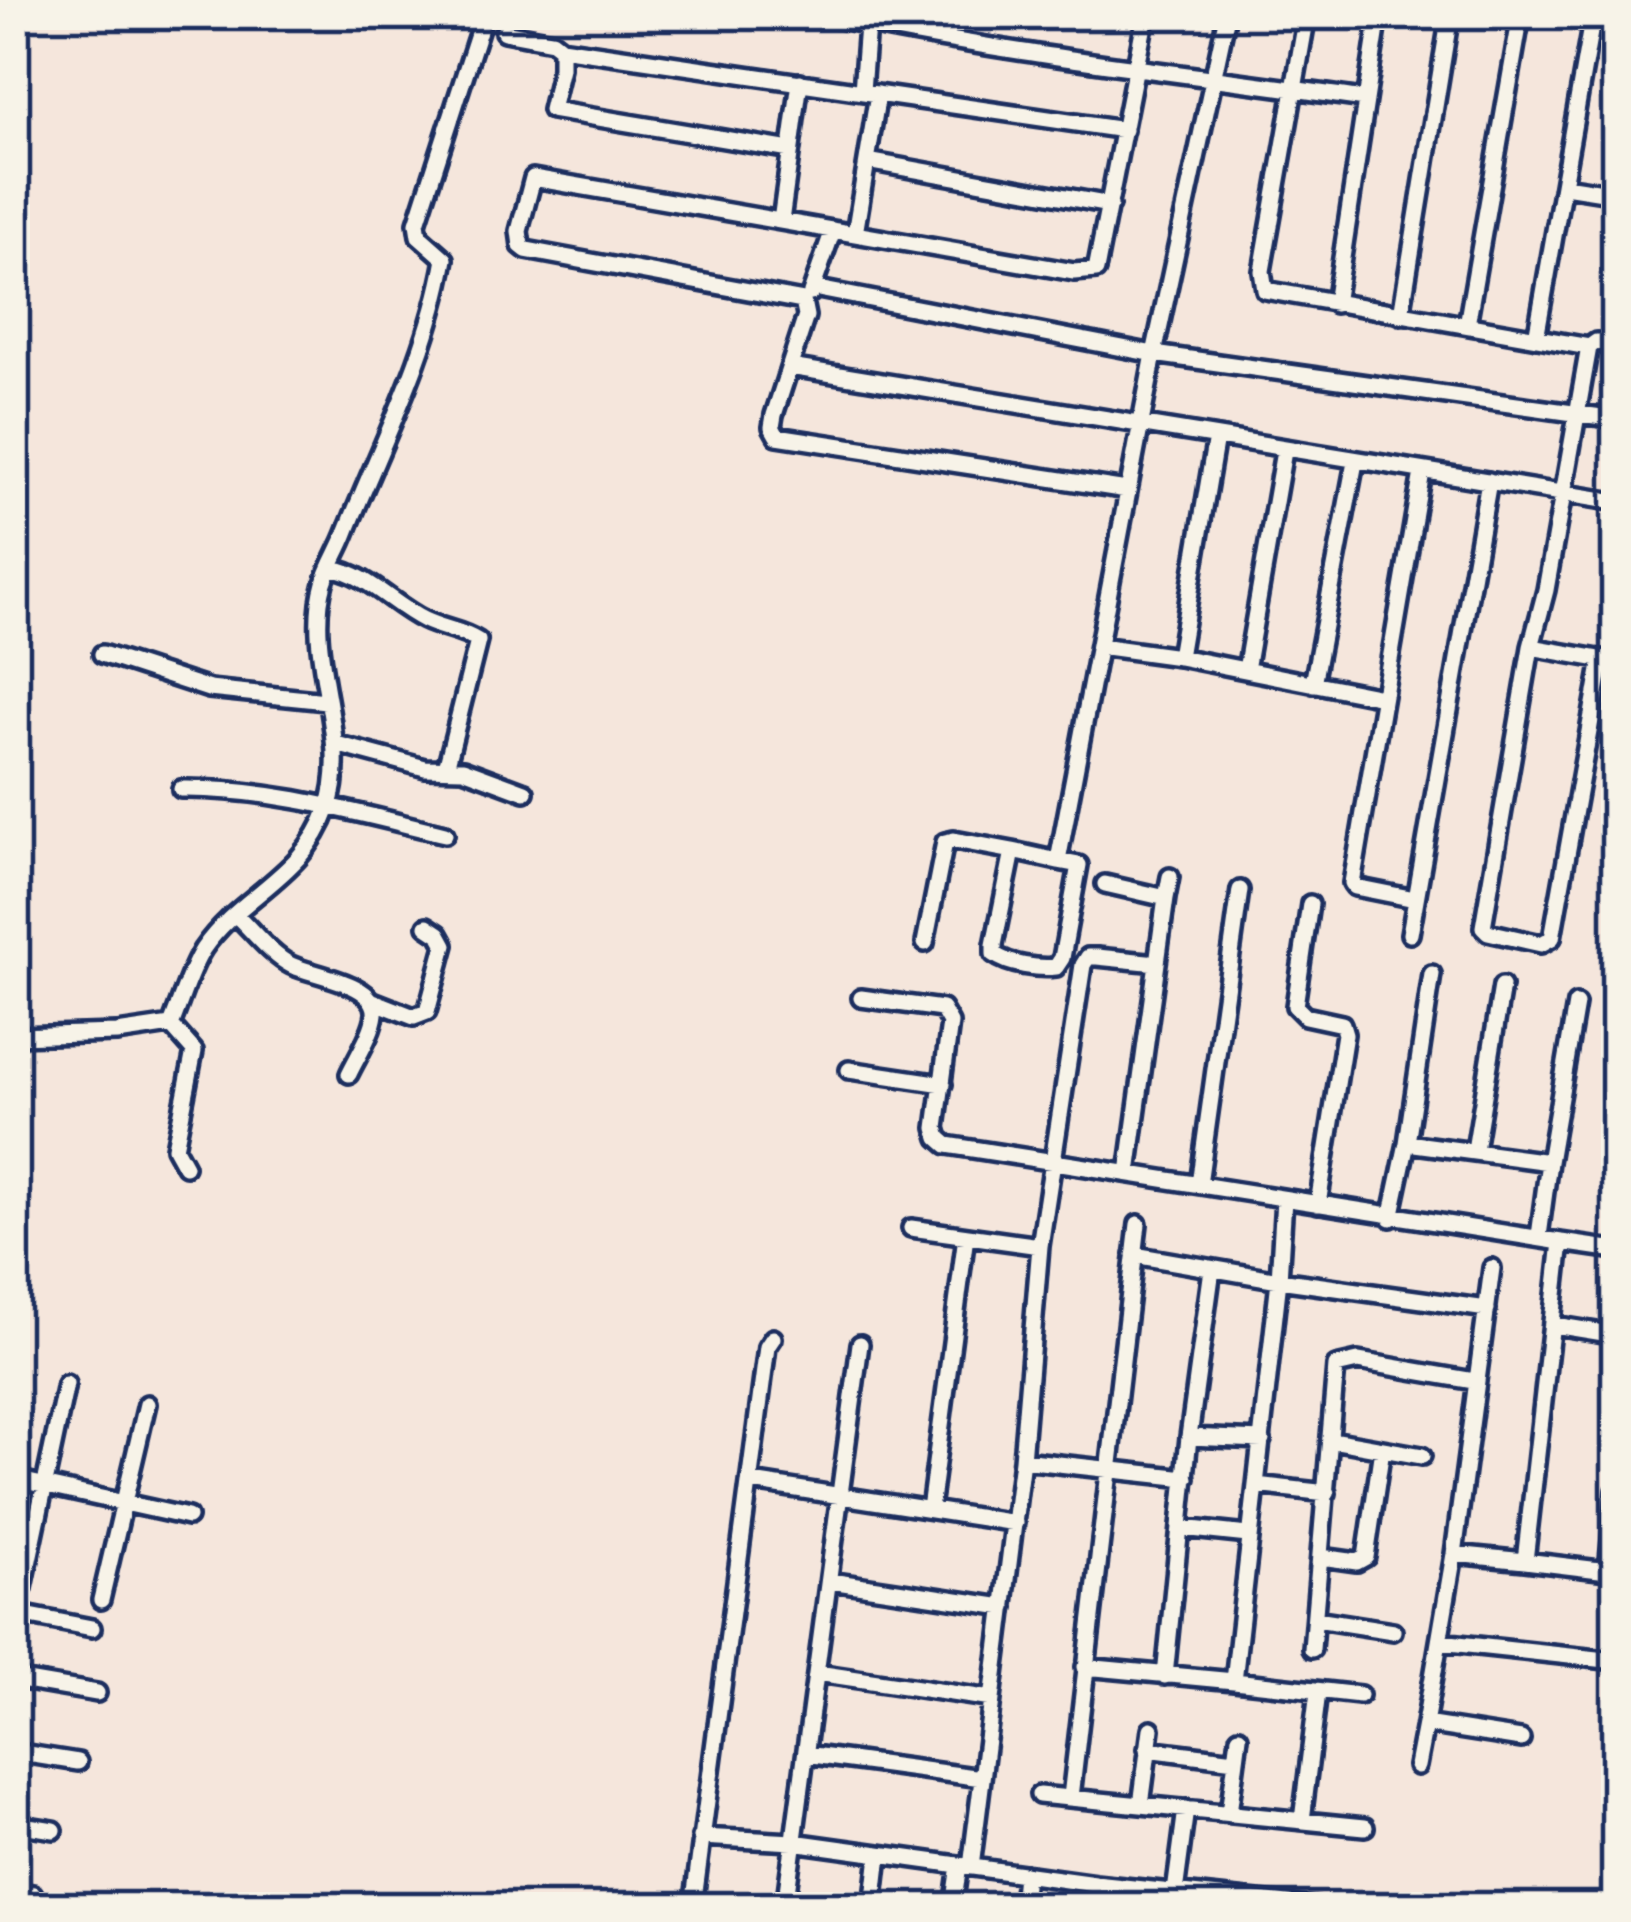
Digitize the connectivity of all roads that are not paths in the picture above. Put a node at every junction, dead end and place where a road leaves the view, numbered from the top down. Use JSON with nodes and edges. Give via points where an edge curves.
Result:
{"nodes":[{"id":1,"x":484,"y":15,"type":"edge"},
{"id":2,"x":821,"y":15,"type":"edge"},
{"id":3,"x":1146,"y":15,"type":"edge"},
{"id":4,"x":1227,"y":15,"type":"edge"},
{"id":5,"x":1307,"y":15,"type":"edge"},
{"id":6,"x":1378,"y":15,"type":"edge"},
{"id":7,"x":1450,"y":15,"type":"edge"},
{"id":8,"x":1520,"y":15,"type":"edge"},
{"id":9,"x":1592,"y":15,"type":"edge"},
{"id":10,"x":867,"y":25,"type":"junction"},
{"id":11,"x":504,"y":32,"type":"dead end"},
{"id":12,"x":561,"y":48,"type":"junction"},
{"id":13,"x":1136,"y":69,"type":"junction"},
{"id":14,"x":1216,"y":76,"type":"junction"},
{"id":15,"x":800,"y":82,"type":"junction"},
{"id":16,"x":1293,"y":89,"type":"junction"},
{"id":17,"x":870,"y":92,"type":"junction"},
{"id":18,"x":1364,"y":99,"type":"junction"},
{"id":19,"x":1124,"y":130,"type":"junction"},
{"id":20,"x":790,"y":150,"type":"junction"},
{"id":21,"x":867,"y":161,"type":"junction"},
{"id":22,"x":1565,"y":186,"type":"junction"},
{"id":23,"x":1616,"y":194,"type":"edge"},
{"id":24,"x":1110,"y":205,"type":"junction"},
{"id":25,"x":781,"y":221,"type":"junction"},
{"id":26,"x":833,"y":230,"type":"junction"},
{"id":27,"x":855,"y":234,"type":"junction"},
{"id":28,"x":813,"y":288,"type":"junction"},
{"id":29,"x":1335,"y":304,"type":"junction"},
{"id":30,"x":806,"y":308,"type":"junction"},
{"id":31,"x":1401,"y":315,"type":"junction"},
{"id":32,"x":1467,"y":326,"type":"junction"},
{"id":33,"x":1536,"y":338,"type":"junction"},
{"id":34,"x":1616,"y":344,"type":"edge"},
{"id":35,"x":1589,"y":347,"type":"junction"},
{"id":36,"x":1154,"y":354,"type":"junction"},
{"id":37,"x":790,"y":367,"type":"junction"},
{"id":38,"x":1580,"y":413,"type":"junction"},
{"id":39,"x":1616,"y":419,"type":"edge"},
{"id":40,"x":1141,"y":424,"type":"junction"},
{"id":41,"x":1216,"y":437,"type":"junction"},
{"id":42,"x":1284,"y":451,"type":"junction"},
{"id":43,"x":1355,"y":462,"type":"junction"},
{"id":44,"x":1421,"y":472,"type":"junction"},
{"id":45,"x":1490,"y":481,"type":"junction"},
{"id":46,"x":1126,"y":490,"type":"junction"},
{"id":47,"x":1564,"y":492,"type":"junction"},
{"id":48,"x":1616,"y":502,"type":"edge"},
{"id":49,"x":333,"y":568,"type":"junction"},
{"id":50,"x":1099,"y":646,"type":"junction"},
{"id":51,"x":1531,"y":647,"type":"junction"},
{"id":52,"x":102,"y":654,"type":"dead end"},
{"id":53,"x":1179,"y":657,"type":"junction"},
{"id":54,"x":1609,"y":661,"type":"edge"},
{"id":55,"x":1246,"y":670,"type":"junction"},
{"id":56,"x":1313,"y":684,"type":"junction"},
{"id":57,"x":1382,"y":698,"type":"junction"},
{"id":58,"x":326,"y":700,"type":"junction"},
{"id":59,"x":336,"y":745,"type":"junction"},
{"id":60,"x":446,"y":768,"type":"junction"},
{"id":61,"x":181,"y":789,"type":"dead end"},
{"id":62,"x":525,"y":792,"type":"dead end"},
{"id":63,"x":329,"y":806,"type":"junction"},
{"id":64,"x":445,"y":834,"type":"dead end"},
{"id":65,"x":1013,"y":851,"type":"junction"},
{"id":66,"x":1058,"y":861,"type":"junction"},
{"id":67,"x":1170,"y":877,"type":"dead end"},
{"id":68,"x":1105,"y":884,"type":"dead end"},
{"id":69,"x":1240,"y":890,"type":"dead end"},
{"id":70,"x":1166,"y":898,"type":"junction"},
{"id":71,"x":1415,"y":899,"type":"junction"},
{"id":72,"x":1310,"y":904,"type":"dead end"},
{"id":73,"x":236,"y":915,"type":"junction"},
{"id":74,"x":427,"y":926,"type":"dead end"},
{"id":75,"x":1410,"y":934,"type":"dead end"},
{"id":76,"x":925,"y":943,"type":"dead end"},
{"id":77,"x":1157,"y":963,"type":"junction"},
{"id":78,"x":1432,"y":974,"type":"dead end"},
{"id":79,"x":1502,"y":986,"type":"dead end"},
{"id":80,"x":861,"y":998,"type":"dead end"},
{"id":81,"x":373,"y":1001,"type":"junction"},
{"id":82,"x":1576,"y":1004,"type":"dead end"},
{"id":83,"x":171,"y":1025,"type":"junction"},
{"id":84,"x":15,"y":1036,"type":"edge"},
{"id":85,"x":848,"y":1070,"type":"dead end"},
{"id":86,"x":349,"y":1074,"type":"dead end"},
{"id":87,"x":943,"y":1084,"type":"junction"},
{"id":88,"x":1407,"y":1143,"type":"junction"},
{"id":89,"x":1475,"y":1150,"type":"junction"},
{"id":90,"x":1549,"y":1162,"type":"junction"},
{"id":91,"x":1054,"y":1163,"type":"junction"},
{"id":92,"x":185,"y":1166,"type":"dead end"},
{"id":93,"x":1128,"y":1173,"type":"junction"},
{"id":94,"x":1199,"y":1184,"type":"junction"},
{"id":95,"x":1283,"y":1199,"type":"junction"},
{"id":96,"x":1318,"y":1204,"type":"junction"},
{"id":97,"x":1391,"y":1218,"type":"junction"},
{"id":98,"x":1138,"y":1224,"type":"dead end"},
{"id":99,"x":911,"y":1228,"type":"dead end"},
{"id":100,"x":966,"y":1236,"type":"junction"},
{"id":101,"x":1539,"y":1236,"type":"junction"},
{"id":102,"x":1561,"y":1242,"type":"junction"},
{"id":103,"x":1040,"y":1246,"type":"junction"},
{"id":104,"x":1616,"y":1250,"type":"edge"},
{"id":105,"x":1134,"y":1255,"type":"junction"},
{"id":106,"x":1492,"y":1268,"type":"dead end"},
{"id":107,"x":1212,"y":1269,"type":"junction"},
{"id":108,"x":1279,"y":1280,"type":"junction"},
{"id":109,"x":1487,"y":1309,"type":"junction"},
{"id":110,"x":1554,"y":1325,"type":"junction"},
{"id":111,"x":1616,"y":1335,"type":"edge"},
{"id":112,"x":773,"y":1338,"type":"dead end"},
{"id":113,"x":860,"y":1344,"type":"dead end"},
{"id":114,"x":1474,"y":1381,"type":"junction"},
{"id":115,"x":66,"y":1384,"type":"dead end"},
{"id":116,"x":147,"y":1404,"type":"dead end"},
{"id":117,"x":1189,"y":1437,"type":"junction"},
{"id":118,"x":1262,"y":1440,"type":"junction"},
{"id":119,"x":1332,"y":1440,"type":"junction"},
{"id":120,"x":1382,"y":1449,"type":"junction"},
{"id":121,"x":1422,"y":1456,"type":"dead end"},
{"id":122,"x":1022,"y":1460,"type":"junction"},
{"id":123,"x":1107,"y":1469,"type":"junction"},
{"id":124,"x":1186,"y":1478,"type":"junction"},
{"id":125,"x":15,"y":1479,"type":"edge"},
{"id":126,"x":752,"y":1481,"type":"junction"},
{"id":127,"x":1256,"y":1485,"type":"junction"},
{"id":128,"x":44,"y":1486,"type":"junction"},
{"id":129,"x":1616,"y":1491,"type":"edge"},
{"id":130,"x":1327,"y":1492,"type":"junction"},
{"id":131,"x":841,"y":1495,"type":"junction"},
{"id":132,"x":123,"y":1504,"type":"junction"},
{"id":133,"x":930,"y":1509,"type":"junction"},
{"id":134,"x":188,"y":1517,"type":"dead end"},
{"id":135,"x":1015,"y":1523,"type":"junction"},
{"id":136,"x":1182,"y":1528,"type":"junction"},
{"id":137,"x":1248,"y":1534,"type":"junction"},
{"id":138,"x":1454,"y":1554,"type":"junction"},
{"id":139,"x":1322,"y":1557,"type":"junction"},
{"id":140,"x":1525,"y":1561,"type":"junction"},
{"id":141,"x":1612,"y":1571,"type":"edge"},
{"id":142,"x":830,"y":1581,"type":"junction"},
{"id":143,"x":22,"y":1588,"type":"dead end"},
{"id":144,"x":101,"y":1600,"type":"dead end"},
{"id":145,"x":1004,"y":1607,"type":"junction"},
{"id":146,"x":15,"y":1613,"type":"edge"},
{"id":147,"x":1316,"y":1619,"type":"junction"},
{"id":148,"x":92,"y":1628,"type":"dead end"},
{"id":149,"x":1393,"y":1630,"type":"dead end"},
{"id":150,"x":1440,"y":1642,"type":"junction"},
{"id":151,"x":1312,"y":1649,"type":"dead end"},
{"id":152,"x":1616,"y":1661,"type":"edge"},
{"id":153,"x":1085,"y":1667,"type":"junction"},
{"id":154,"x":817,"y":1673,"type":"junction"},
{"id":155,"x":1165,"y":1676,"type":"junction"},
{"id":156,"x":15,"y":1679,"type":"edge"},
{"id":157,"x":1234,"y":1681,"type":"junction"},
{"id":158,"x":1318,"y":1692,"type":"junction"},
{"id":159,"x":97,"y":1694,"type":"dead end"},
{"id":160,"x":1360,"y":1695,"type":"dead end"},
{"id":161,"x":992,"y":1700,"type":"junction"},
{"id":162,"x":1425,"y":1724,"type":"junction"},
{"id":163,"x":1150,"y":1729,"type":"dead end"},
{"id":164,"x":1239,"y":1737,"type":"dead end"},
{"id":165,"x":1521,"y":1739,"type":"dead end"},
{"id":166,"x":1147,"y":1749,"type":"junction"},
{"id":167,"x":15,"y":1752,"type":"edge"},
{"id":168,"x":806,"y":1754,"type":"junction"},
{"id":169,"x":1235,"y":1760,"type":"junction"},
{"id":170,"x":78,"y":1762,"type":"dead end"},
{"id":171,"x":1417,"y":1766,"type":"dead end"},
{"id":172,"x":982,"y":1778,"type":"junction"},
{"id":173,"x":1039,"y":1796,"type":"dead end"},
{"id":174,"x":1071,"y":1797,"type":"junction"},
{"id":175,"x":1141,"y":1805,"type":"junction"},
{"id":176,"x":1186,"y":1809,"type":"junction"},
{"id":177,"x":1229,"y":1813,"type":"junction"},
{"id":178,"x":1302,"y":1820,"type":"junction"},
{"id":179,"x":15,"y":1824,"type":"edge"},
{"id":180,"x":1365,"y":1827,"type":"dead end"},
{"id":181,"x":54,"y":1830,"type":"dead end"},
{"id":182,"x":701,"y":1838,"type":"junction"},
{"id":183,"x":793,"y":1842,"type":"junction"},
{"id":184,"x":879,"y":1855,"type":"junction"},
{"id":185,"x":965,"y":1866,"type":"junction"},
{"id":186,"x":1025,"y":1874,"type":"junction"},
{"id":187,"x":1095,"y":1884,"type":"junction"},
{"id":188,"x":1174,"y":1892,"type":"junction"},
{"id":189,"x":693,"y":1907,"type":"edge"},
{"id":190,"x":785,"y":1907,"type":"edge"},
{"id":191,"x":873,"y":1907,"type":"edge"},
{"id":192,"x":953,"y":1907,"type":"edge"},
{"id":193,"x":1022,"y":1907,"type":"edge"},
{"id":194,"x":1092,"y":1907,"type":"edge"},
{"id":195,"x":1314,"y":1907,"type":"edge"}],
"edges":[{"from":1,"to":49,"type":"street","via":[[417,223],[418,236],[445,260],[427,333]]},
{"from":2,"to":10,"type":"street"},
{"from":3,"to":13,"type":"street"},
{"from":4,"to":14,"type":"street"},
{"from":5,"to":16,"type":"street"},
{"from":6,"to":18,"type":"street"},
{"from":7,"to":31,"type":"street"},
{"from":8,"to":32,"type":"street"},
{"from":9,"to":22,"type":"street"},
{"from":10,"to":13,"type":"street"},
{"from":10,"to":17,"type":"street"},
{"from":11,"to":12,"type":"street"},
{"from":12,"to":15,"type":"street"},
{"from":12,"to":20,"type":"street","via":[[551,110]]},
{"from":13,"to":14,"type":"street"},
{"from":13,"to":19,"type":"street"},
{"from":14,"to":16,"type":"street"},
{"from":14,"to":36,"type":"street"},
{"from":15,"to":17,"type":"street"},
{"from":15,"to":20,"type":"street"},
{"from":16,"to":18,"type":"street"},
{"from":16,"to":29,"type":"street","via":[[1262,283],[1270,293]]},
{"from":17,"to":19,"type":"street"},
{"from":17,"to":21,"type":"street"},
{"from":18,"to":29,"type":"street"},
{"from":19,"to":24,"type":"street"},
{"from":20,"to":25,"type":"street"},
{"from":21,"to":24,"type":"street"},
{"from":21,"to":27,"type":"street"},
{"from":22,"to":23,"type":"street"},
{"from":22,"to":33,"type":"street"},
{"from":24,"to":27,"type":"street","via":[[1100,262],[1090,272]]},
{"from":25,"to":26,"type":"street"},
{"from":25,"to":30,"type":"street","via":[[533,178],[519,239],[526,250],[779,294]]},
{"from":26,"to":27,"type":"street"},
{"from":26,"to":28,"type":"street"},
{"from":28,"to":30,"type":"street"},
{"from":28,"to":36,"type":"street"},
{"from":29,"to":31,"type":"street"},
{"from":30,"to":37,"type":"street"},
{"from":31,"to":32,"type":"street"},
{"from":32,"to":33,"type":"street"},
{"from":33,"to":35,"type":"street"},
{"from":34,"to":35,"type":"street"},
{"from":35,"to":38,"type":"street"},
{"from":36,"to":38,"type":"street"},
{"from":36,"to":40,"type":"street"},
{"from":37,"to":40,"type":"street"},
{"from":37,"to":46,"type":"street","via":[[774,415],[777,436]]},
{"from":38,"to":39,"type":"street"},
{"from":38,"to":47,"type":"street"},
{"from":40,"to":41,"type":"street"},
{"from":40,"to":46,"type":"street"},
{"from":41,"to":42,"type":"street"},
{"from":41,"to":53,"type":"street"},
{"from":42,"to":43,"type":"street"},
{"from":42,"to":55,"type":"street"},
{"from":43,"to":44,"type":"street"},
{"from":43,"to":56,"type":"street"},
{"from":44,"to":45,"type":"street"},
{"from":44,"to":57,"type":"street"},
{"from":45,"to":47,"type":"street"},
{"from":45,"to":71,"type":"street"},
{"from":46,"to":50,"type":"street"},
{"from":47,"to":48,"type":"street"},
{"from":47,"to":51,"type":"street"},
{"from":49,"to":58,"type":"street","via":[[320,620]]},
{"from":49,"to":60,"type":"street","via":[[478,641]]},
{"from":50,"to":53,"type":"street"},
{"from":50,"to":66,"type":"street"},
{"from":51,"to":54,"type":"street"},
{"from":51,"to":54,"type":"street","via":[[1483,927],[1540,944],[1552,938]]},
{"from":52,"to":58,"type":"street","via":[[208,689]]},
{"from":53,"to":55,"type":"street"},
{"from":55,"to":56,"type":"street"},
{"from":56,"to":57,"type":"street"},
{"from":57,"to":71,"type":"street","via":[[1352,883]]},
{"from":58,"to":59,"type":"street"},
{"from":59,"to":60,"type":"street"},
{"from":59,"to":63,"type":"street"},
{"from":60,"to":62,"type":"street"},
{"from":61,"to":63,"type":"street","via":[[235,789]]},
{"from":63,"to":64,"type":"street"},
{"from":63,"to":73,"type":"street","via":[[297,863]]},
{"from":65,"to":66,"type":"street"},
{"from":65,"to":66,"type":"street","via":[[994,945],[1000,959],[1056,968],[1062,958],[1079,865]]},
{"from":65,"to":76,"type":"street","via":[[945,842]]},
{"from":67,"to":70,"type":"street"},
{"from":68,"to":70,"type":"street"},
{"from":69,"to":94,"type":"street"},
{"from":70,"to":77,"type":"street"},
{"from":71,"to":75,"type":"street"},
{"from":72,"to":96,"type":"street","via":[[1295,1006],[1342,1024],[1345,1034]]},
{"from":73,"to":81,"type":"street","via":[[288,964]]},
{"from":73,"to":83,"type":"street","via":[[202,950]]},
{"from":74,"to":81,"type":"street","via":[[446,945],[427,1012],[414,1017]]},
{"from":77,"to":91,"type":"street","via":[[1088,957],[1083,965]]},
{"from":77,"to":93,"type":"street"},
{"from":78,"to":88,"type":"street"},
{"from":79,"to":89,"type":"street"},
{"from":80,"to":87,"type":"street","via":[[948,1014]]},
{"from":81,"to":86,"type":"street"},
{"from":82,"to":90,"type":"street"},
{"from":83,"to":84,"type":"street"},
{"from":83,"to":92,"type":"street","via":[[194,1051],[176,1148]]},
{"from":85,"to":87,"type":"street"},
{"from":87,"to":91,"type":"street","via":[[936,1128],[946,1144]]},
{"from":88,"to":89,"type":"street"},
{"from":88,"to":97,"type":"street"},
{"from":89,"to":90,"type":"street"},
{"from":90,"to":101,"type":"street"},
{"from":91,"to":93,"type":"street"},
{"from":91,"to":103,"type":"street"},
{"from":93,"to":94,"type":"street"},
{"from":94,"to":95,"type":"street"},
{"from":95,"to":96,"type":"street"},
{"from":95,"to":108,"type":"street"},
{"from":96,"to":97,"type":"street"},
{"from":97,"to":101,"type":"street"},
{"from":98,"to":105,"type":"street"},
{"from":99,"to":100,"type":"street"},
{"from":100,"to":103,"type":"street"},
{"from":100,"to":133,"type":"street"},
{"from":101,"to":102,"type":"street"},
{"from":102,"to":104,"type":"street"},
{"from":102,"to":110,"type":"street"},
{"from":103,"to":122,"type":"street"},
{"from":105,"to":107,"type":"street"},
{"from":105,"to":123,"type":"street"},
{"from":106,"to":109,"type":"street"},
{"from":107,"to":108,"type":"street"},
{"from":107,"to":117,"type":"street"},
{"from":108,"to":109,"type":"street"},
{"from":108,"to":118,"type":"street"},
{"from":109,"to":114,"type":"street"},
{"from":110,"to":111,"type":"street"},
{"from":110,"to":140,"type":"street"},
{"from":112,"to":126,"type":"street"},
{"from":113,"to":131,"type":"street"},
{"from":114,"to":119,"type":"street","via":[[1342,1361],[1334,1374]]},
{"from":114,"to":138,"type":"street"},
{"from":115,"to":128,"type":"street"},
{"from":116,"to":132,"type":"street"},
{"from":117,"to":118,"type":"street"},
{"from":117,"to":124,"type":"street"},
{"from":118,"to":127,"type":"street"},
{"from":119,"to":120,"type":"street"},
{"from":119,"to":130,"type":"street"},
{"from":120,"to":121,"type":"street"},
{"from":120,"to":139,"type":"street","via":[[1366,1556]]},
{"from":122,"to":123,"type":"street"},
{"from":122,"to":135,"type":"street"},
{"from":123,"to":124,"type":"street"},
{"from":123,"to":153,"type":"street"},
{"from":124,"to":136,"type":"street"},
{"from":125,"to":128,"type":"street"},
{"from":126,"to":131,"type":"street"},
{"from":126,"to":182,"type":"street"},
{"from":127,"to":130,"type":"street"},
{"from":127,"to":137,"type":"street"},
{"from":128,"to":132,"type":"street"},
{"from":128,"to":143,"type":"street"},
{"from":129,"to":141,"type":"street"},
{"from":130,"to":139,"type":"street"},
{"from":131,"to":133,"type":"street"},
{"from":131,"to":142,"type":"street"},
{"from":132,"to":134,"type":"street"},
{"from":132,"to":144,"type":"street"},
{"from":133,"to":135,"type":"street"},
{"from":135,"to":145,"type":"street"},
{"from":136,"to":137,"type":"street"},
{"from":136,"to":155,"type":"street"},
{"from":137,"to":157,"type":"street"},
{"from":138,"to":140,"type":"street"},
{"from":138,"to":150,"type":"street"},
{"from":139,"to":147,"type":"street"},
{"from":140,"to":141,"type":"street"},
{"from":142,"to":145,"type":"street"},
{"from":142,"to":154,"type":"street"},
{"from":145,"to":161,"type":"street"},
{"from":146,"to":148,"type":"street"},
{"from":147,"to":149,"type":"street"},
{"from":147,"to":151,"type":"street"},
{"from":150,"to":152,"type":"street"},
{"from":150,"to":162,"type":"street"},
{"from":153,"to":155,"type":"street"},
{"from":153,"to":174,"type":"street"},
{"from":154,"to":161,"type":"street"},
{"from":154,"to":168,"type":"street"},
{"from":155,"to":157,"type":"street"},
{"from":156,"to":159,"type":"street"},
{"from":157,"to":158,"type":"street"},
{"from":158,"to":160,"type":"street"},
{"from":158,"to":178,"type":"street"},
{"from":161,"to":172,"type":"street"},
{"from":162,"to":165,"type":"street"},
{"from":162,"to":171,"type":"street"},
{"from":163,"to":166,"type":"street"},
{"from":164,"to":169,"type":"street"},
{"from":166,"to":169,"type":"street"},
{"from":166,"to":175,"type":"street"},
{"from":167,"to":170,"type":"street"},
{"from":168,"to":172,"type":"street"},
{"from":168,"to":183,"type":"street"},
{"from":169,"to":177,"type":"street"},
{"from":172,"to":185,"type":"street"},
{"from":173,"to":174,"type":"street"},
{"from":174,"to":175,"type":"street"},
{"from":175,"to":176,"type":"street"},
{"from":176,"to":177,"type":"street"},
{"from":176,"to":188,"type":"street"},
{"from":177,"to":178,"type":"street"},
{"from":178,"to":180,"type":"street"},
{"from":179,"to":181,"type":"street"},
{"from":182,"to":183,"type":"street"},
{"from":182,"to":189,"type":"street"},
{"from":183,"to":184,"type":"street"},
{"from":183,"to":190,"type":"street"},
{"from":184,"to":185,"type":"street"},
{"from":184,"to":191,"type":"street"},
{"from":185,"to":186,"type":"street"},
{"from":185,"to":192,"type":"street"},
{"from":186,"to":187,"type":"street"},
{"from":186,"to":193,"type":"street"},
{"from":187,"to":188,"type":"street"},
{"from":187,"to":194,"type":"street"},
{"from":188,"to":195,"type":"street"}]}
